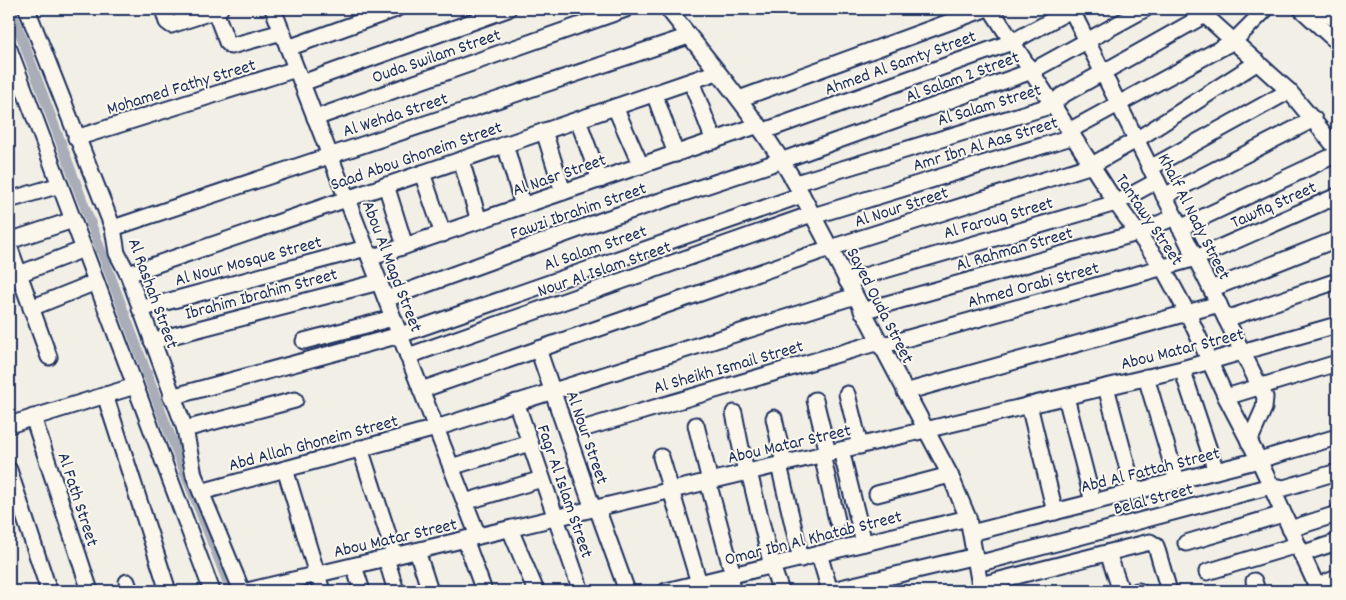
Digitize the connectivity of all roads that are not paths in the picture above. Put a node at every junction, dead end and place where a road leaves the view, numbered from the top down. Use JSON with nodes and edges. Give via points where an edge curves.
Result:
{"nodes":[{"id":1,"x":27,"y":9,"type":"edge"},
{"id":2,"x":163,"y":9,"type":"edge"},
{"id":3,"x":275,"y":9,"type":"edge"},
{"id":4,"x":396,"y":9,"type":"edge"},
{"id":5,"x":508,"y":9,"type":"edge"},
{"id":6,"x":626,"y":9,"type":"edge"},
{"id":7,"x":668,"y":9,"type":"edge"},
{"id":8,"x":985,"y":9,"type":"edge"},
{"id":9,"x":991,"y":9,"type":"edge"},
{"id":10,"x":1072,"y":9,"type":"edge"},
{"id":11,"x":1145,"y":9,"type":"edge"},
{"id":12,"x":1266,"y":9,"type":"edge"},
{"id":13,"x":1301,"y":9,"type":"edge"},
{"id":14,"x":1319,"y":9,"type":"edge"},
{"id":15,"x":210,"y":11,"type":"edge"},
{"id":16,"x":1202,"y":12,"type":"edge"},
{"id":17,"x":1337,"y":20,"type":"edge"},
{"id":18,"x":282,"y":32,"type":"junction"},
{"id":19,"x":690,"y":36,"type":"junction"},
{"id":20,"x":1234,"y":41,"type":"junction"},
{"id":21,"x":1012,"y":42,"type":"junction"},
{"id":22,"x":1087,"y":42,"type":"junction"},
{"id":23,"x":1337,"y":42,"type":"edge"},
{"id":24,"x":288,"y":48,"type":"junction"},
{"id":25,"x":9,"y":49,"type":"edge"},
{"id":26,"x":1258,"y":62,"type":"junction"},
{"id":27,"x":1032,"y":71,"type":"junction"},
{"id":28,"x":717,"y":72,"type":"junction"},
{"id":29,"x":1102,"y":73,"type":"junction"},
{"id":30,"x":299,"y":76,"type":"junction"},
{"id":31,"x":691,"y":81,"type":"junction"},
{"id":32,"x":1289,"y":91,"type":"junction"},
{"id":33,"x":654,"y":93,"type":"junction"},
{"id":34,"x":738,"y":99,"type":"junction"},
{"id":35,"x":1118,"y":104,"type":"junction"},
{"id":36,"x":1053,"y":105,"type":"junction"},
{"id":37,"x":616,"y":107,"type":"junction"},
{"id":38,"x":315,"y":118,"type":"junction"},
{"id":39,"x":1314,"y":119,"type":"junction"},
{"id":40,"x":578,"y":120,"type":"junction"},
{"id":41,"x":761,"y":128,"type":"junction"},
{"id":42,"x":544,"y":131,"type":"junction"},
{"id":43,"x":1072,"y":134,"type":"junction"},
{"id":44,"x":76,"y":138,"type":"junction"},
{"id":45,"x":1136,"y":140,"type":"junction"},
{"id":46,"x":714,"y":141,"type":"junction"},
{"id":47,"x":505,"y":144,"type":"junction"},
{"id":48,"x":1337,"y":149,"type":"edge"},
{"id":49,"x":676,"y":154,"type":"junction"},
{"id":50,"x":1337,"y":154,"type":"edge"},
{"id":51,"x":330,"y":155,"type":"junction"},
{"id":52,"x":461,"y":160,"type":"junction"},
{"id":53,"x":783,"y":160,"type":"junction"},
{"id":54,"x":1092,"y":165,"type":"junction"},
{"id":55,"x":641,"y":166,"type":"junction"},
{"id":56,"x":422,"y":173,"type":"junction"},
{"id":57,"x":1153,"y":174,"type":"junction"},
{"id":58,"x":600,"y":180,"type":"junction"},
{"id":59,"x":60,"y":185,"type":"junction"},
{"id":60,"x":386,"y":185,"type":"junction"},
{"id":61,"x":799,"y":189,"type":"junction"},
{"id":62,"x":563,"y":192,"type":"junction"},
{"id":63,"x":1164,"y":196,"type":"junction"},
{"id":64,"x":1337,"y":196,"type":"edge"},
{"id":65,"x":10,"y":197,"type":"edge"},
{"id":66,"x":347,"y":199,"type":"junction"},
{"id":67,"x":1116,"y":203,"type":"junction"},
{"id":68,"x":524,"y":206,"type":"junction"},
{"id":69,"x":813,"y":215,"type":"junction"},
{"id":70,"x":73,"y":220,"type":"junction"},
{"id":71,"x":478,"y":221,"type":"junction"},
{"id":72,"x":1178,"y":222,"type":"junction"},
{"id":73,"x":113,"y":228,"type":"junction"},
{"id":74,"x":1137,"y":233,"type":"junction"},
{"id":75,"x":443,"y":234,"type":"junction"},
{"id":76,"x":1337,"y":239,"type":"edge"},
{"id":77,"x":9,"y":241,"type":"edge"},
{"id":78,"x":9,"y":246,"type":"edge"},
{"id":79,"x":405,"y":246,"type":"junction"},
{"id":80,"x":830,"y":248,"type":"junction"},
{"id":81,"x":84,"y":250,"type":"junction"},
{"id":82,"x":368,"y":253,"type":"junction"},
{"id":83,"x":1196,"y":258,"type":"junction"},
{"id":84,"x":1163,"y":268,"type":"junction"},
{"id":85,"x":19,"y":274,"type":"junction"},
{"id":86,"x":128,"y":274,"type":"junction"},
{"id":87,"x":847,"y":281,"type":"junction"},
{"id":88,"x":1337,"y":281,"type":"edge"},
{"id":89,"x":96,"y":282,"type":"junction"},
{"id":90,"x":379,"y":282,"type":"junction"},
{"id":91,"x":1211,"y":289,"type":"junction"},
{"id":92,"x":855,"y":296,"type":"junction"},
{"id":93,"x":386,"y":299,"type":"junction"},
{"id":94,"x":1219,"y":304,"type":"junction"},
{"id":95,"x":31,"y":308,"type":"junction"},
{"id":96,"x":140,"y":308,"type":"junction"},
{"id":97,"x":862,"y":310,"type":"junction"},
{"id":98,"x":1188,"y":314,"type":"junction"},
{"id":99,"x":393,"y":318,"type":"junction"},
{"id":100,"x":1226,"y":319,"type":"junction"},
{"id":101,"x":1337,"y":325,"type":"edge"},
{"id":102,"x":400,"y":335,"type":"junction"},
{"id":103,"x":152,"y":341,"type":"junction"},
{"id":104,"x":304,"y":341,"type":"dead end"},
{"id":105,"x":879,"y":344,"type":"junction"},
{"id":106,"x":538,"y":349,"type":"junction"},
{"id":107,"x":1243,"y":353,"type":"junction"},
{"id":108,"x":408,"y":356,"type":"junction"},
{"id":109,"x":49,"y":357,"type":"dead end"},
{"id":110,"x":1210,"y":362,"type":"junction"},
{"id":111,"x":1337,"y":363,"type":"edge"},
{"id":112,"x":1182,"y":369,"type":"junction"},
{"id":113,"x":1146,"y":377,"type":"junction"},
{"id":114,"x":135,"y":386,"type":"junction"},
{"id":115,"x":1260,"y":386,"type":"junction"},
{"id":116,"x":1106,"y":387,"type":"junction"},
{"id":117,"x":421,"y":390,"type":"junction"},
{"id":118,"x":552,"y":391,"type":"junction"},
{"id":119,"x":905,"y":392,"type":"junction"},
{"id":120,"x":847,"y":394,"type":"dead end"},
{"id":121,"x":105,"y":395,"type":"junction"},
{"id":122,"x":1066,"y":396,"type":"junction"},
{"id":123,"x":171,"y":397,"type":"junction"},
{"id":124,"x":1226,"y":397,"type":"junction"},
{"id":125,"x":295,"y":400,"type":"dead end"},
{"id":126,"x":815,"y":400,"type":"dead end"},
{"id":127,"x":516,"y":402,"type":"junction"},
{"id":128,"x":1029,"y":406,"type":"junction"},
{"id":129,"x":734,"y":413,"type":"dead end"},
{"id":130,"x":33,"y":418,"type":"junction"},
{"id":131,"x":774,"y":418,"type":"dead end"},
{"id":132,"x":696,"y":424,"type":"dead end"},
{"id":133,"x":9,"y":425,"type":"edge"},
{"id":134,"x":589,"y":426,"type":"dead end"},
{"id":135,"x":436,"y":428,"type":"junction"},
{"id":136,"x":185,"y":429,"type":"junction"},
{"id":137,"x":925,"y":430,"type":"junction"},
{"id":138,"x":1337,"y":437,"type":"edge"},
{"id":139,"x":1249,"y":442,"type":"junction"},
{"id":140,"x":530,"y":443,"type":"junction"},
{"id":141,"x":860,"y":446,"type":"junction"},
{"id":142,"x":360,"y":448,"type":"junction"},
{"id":143,"x":830,"y":453,"type":"junction"},
{"id":144,"x":661,"y":457,"type":"dead end"},
{"id":145,"x":1259,"y":460,"type":"junction"},
{"id":146,"x":781,"y":464,"type":"junction"},
{"id":147,"x":451,"y":468,"type":"junction"},
{"id":148,"x":285,"y":469,"type":"junction"},
{"id":149,"x":9,"y":470,"type":"edge"},
{"id":150,"x":1216,"y":471,"type":"junction"},
{"id":151,"x":748,"y":472,"type":"junction"},
{"id":152,"x":1337,"y":472,"type":"edge"},
{"id":153,"x":950,"y":475,"type":"junction"},
{"id":154,"x":542,"y":479,"type":"junction"},
{"id":155,"x":1177,"y":481,"type":"junction"},
{"id":156,"x":709,"y":482,"type":"junction"},
{"id":157,"x":1271,"y":486,"type":"junction"},
{"id":158,"x":671,"y":490,"type":"junction"},
{"id":159,"x":201,"y":492,"type":"junction"},
{"id":160,"x":1134,"y":492,"type":"junction"},
{"id":161,"x":876,"y":494,"type":"dead end"},
{"id":162,"x":465,"y":502,"type":"junction"},
{"id":163,"x":1093,"y":502,"type":"junction"},
{"id":164,"x":595,"y":508,"type":"junction"},
{"id":165,"x":1055,"y":512,"type":"junction"},
{"id":166,"x":1284,"y":514,"type":"junction"},
{"id":167,"x":1337,"y":514,"type":"edge"},
{"id":168,"x":556,"y":518,"type":"junction"},
{"id":169,"x":837,"y":520,"type":"dead end"},
{"id":170,"x":970,"y":526,"type":"junction"},
{"id":171,"x":510,"y":529,"type":"junction"},
{"id":172,"x":1290,"y":529,"type":"junction"},
{"id":173,"x":471,"y":538,"type":"junction"},
{"id":174,"x":1337,"y":542,"type":"edge"},
{"id":175,"x":864,"y":543,"type":"junction"},
{"id":176,"x":1186,"y":543,"type":"dead end"},
{"id":177,"x":1299,"y":549,"type":"junction"},
{"id":178,"x":418,"y":550,"type":"junction"},
{"id":179,"x":1108,"y":553,"type":"junction"},
{"id":180,"x":819,"y":554,"type":"junction"},
{"id":181,"x":391,"y":557,"type":"junction"},
{"id":182,"x":801,"y":558,"type":"junction"},
{"id":183,"x":976,"y":560,"type":"junction"},
{"id":184,"x":354,"y":566,"type":"junction"},
{"id":185,"x":772,"y":566,"type":"junction"},
{"id":186,"x":1207,"y":572,"type":"dead end"},
{"id":187,"x":317,"y":574,"type":"junction"},
{"id":188,"x":731,"y":576,"type":"junction"},
{"id":189,"x":1337,"y":578,"type":"edge"},
{"id":190,"x":691,"y":587,"type":"edge"},
{"id":191,"x":273,"y":588,"type":"edge"},
{"id":192,"x":981,"y":588,"type":"edge"},
{"id":193,"x":1318,"y":588,"type":"edge"},
{"id":194,"x":49,"y":591,"type":"edge"},
{"id":195,"x":90,"y":591,"type":"edge"},
{"id":196,"x":168,"y":591,"type":"edge"},
{"id":197,"x":212,"y":591,"type":"edge"},
{"id":198,"x":242,"y":591,"type":"edge"},
{"id":199,"x":247,"y":591,"type":"edge"},
{"id":200,"x":322,"y":591,"type":"edge"},
{"id":201,"x":362,"y":591,"type":"edge"},
{"id":202,"x":396,"y":591,"type":"edge"},
{"id":203,"x":430,"y":591,"type":"edge"},
{"id":204,"x":484,"y":591,"type":"edge"},
{"id":205,"x":536,"y":591,"type":"edge"},
{"id":206,"x":581,"y":591,"type":"edge"},
{"id":207,"x":628,"y":591,"type":"edge"},
{"id":208,"x":666,"y":591,"type":"edge"},
{"id":209,"x":733,"y":591,"type":"edge"},
{"id":210,"x":781,"y":591,"type":"edge"},
{"id":211,"x":829,"y":591,"type":"edge"},
{"id":212,"x":1121,"y":591,"type":"edge"},
{"id":213,"x":1169,"y":591,"type":"edge"}],
"edges":[{"from":1,"to":44,"type":"street","name":"Al Rashah Street"},
{"from":2,"to":15,"type":"street","via":[[171,25]]},
{"from":3,"to":18,"type":"street","name":"Abou Al Magd Street"},
{"from":4,"to":24,"type":"street"},
{"from":5,"to":30,"type":"street","name":"Mohamed Fathy Street"},
{"from":6,"to":38,"type":"street","name":"Ouda Swilam Street"},
{"from":7,"to":19,"type":"street","name":"Sayed Ouda Street"},
{"from":8,"to":34,"type":"street"},
{"from":9,"to":21,"type":"street","name":"Tantawy Street"},
{"from":10,"to":21,"type":"street","name":"Ahmed Al Samty Street"},
{"from":10,"to":22,"type":"street","name":"Khalf Al Nady Street"},
{"from":11,"to":22,"type":"street","name":"Al Salam 2 Street"},
{"from":12,"to":20,"type":"street","name":"Amr Ibn Al Aas Street"},
{"from":13,"to":23,"type":"street"},
{"from":14,"to":17,"type":"street"},
{"from":15,"to":18,"type":"street","via":[[231,46]]},
{"from":16,"to":20,"type":"street"},
{"from":16,"to":29,"type":"street","name":"Al Salam Street"},
{"from":18,"to":24,"type":"street","name":"Abou Al Magd Street"},
{"from":19,"to":28,"type":"street","name":"Sayed Ouda Street"},
{"from":19,"to":51,"type":"street","name":"Al Wehda Street"},
{"from":20,"to":26,"type":"street"},
{"from":20,"to":35,"type":"street","name":"Amr Ibn Al Aas Street"},
{"from":21,"to":27,"type":"street","name":"Tantawy Street"},
{"from":21,"to":41,"type":"street","name":"Ahmed Al Samty Street"},
{"from":22,"to":27,"type":"street","name":"Al Salam 2 Street"},
{"from":22,"to":29,"type":"street","name":"Khalf Al Nady Street"},
{"from":24,"to":30,"type":"street","name":"Abou Al Magd Street"},
{"from":25,"to":59,"type":"street"},
{"from":26,"to":32,"type":"street"},
{"from":26,"to":45,"type":"street","name":"Al Nour Street"},
{"from":27,"to":36,"type":"street","name":"Tantawy Street"},
{"from":27,"to":53,"type":"street","name":"Al Salam 2 Street"},
{"from":28,"to":31,"type":"street","name":"Saad Abou Ghoneim Street"},
{"from":28,"to":34,"type":"street","name":"Sayed Ouda Street"},
{"from":29,"to":35,"type":"street","name":"Khalf Al Nady Street"},
{"from":29,"to":36,"type":"street","name":"Al Salam Street","via":[[1061,96]]},
{"from":30,"to":38,"type":"street","name":"Abou Al Magd Street"},
{"from":30,"to":44,"type":"street","name":"Mohamed Fathy Street"},
{"from":31,"to":33,"type":"street","name":"Saad Abou Ghoneim Street"},
{"from":31,"to":46,"type":"street"},
{"from":32,"to":39,"type":"street"},
{"from":32,"to":57,"type":"street","name":"Al Farouq Street"},
{"from":33,"to":37,"type":"street","name":"Saad Abou Ghoneim Street"},
{"from":33,"to":49,"type":"street"},
{"from":34,"to":41,"type":"street","name":"Sayed Ouda Street"},
{"from":35,"to":43,"type":"street","name":"Amr Ibn Al Aas Street","via":[[1076,127]]},
{"from":35,"to":45,"type":"street","name":"Khalf Al Nady Street"},
{"from":36,"to":43,"type":"street","name":"Tantawy Street"},
{"from":36,"to":61,"type":"street","name":"Al Salam Street"},
{"from":37,"to":40,"type":"street","name":"Saad Abou Ghoneim Street"},
{"from":37,"to":55,"type":"street"},
{"from":38,"to":51,"type":"street","name":"Abou Al Magd Street"},
{"from":39,"to":48,"type":"street"},
{"from":39,"to":63,"type":"street"},
{"from":40,"to":42,"type":"street","name":"Saad Abou Ghoneim Street"},
{"from":40,"to":58,"type":"street"},
{"from":41,"to":46,"type":"street","name":"Al Nasr Street"},
{"from":41,"to":53,"type":"street","name":"Sayed Ouda Street"},
{"from":42,"to":47,"type":"street","name":"Saad Abou Ghoneim Street"},
{"from":42,"to":62,"type":"street"},
{"from":43,"to":54,"type":"street","name":"Tantawy Street"},
{"from":43,"to":69,"type":"street","name":"Amr Ibn Al Aas Street","via":[[1068,138]]},
{"from":44,"to":73,"type":"street","name":"Al Rashah Street"},
{"from":45,"to":54,"type":"street","name":"Al Nour Street"},
{"from":45,"to":57,"type":"street","name":"Khalf Al Nady Street"},
{"from":46,"to":49,"type":"street","name":"Al Nasr Street"},
{"from":47,"to":52,"type":"street","name":"Saad Abou Ghoneim Street"},
{"from":47,"to":68,"type":"street"},
{"from":49,"to":55,"type":"street","name":"Al Nasr Street"},
{"from":50,"to":72,"type":"street","name":"Al Rahman Street"},
{"from":51,"to":66,"type":"street","name":"Abou Al Magd Street"},
{"from":51,"to":73,"type":"street","name":"Al Wehda Street"},
{"from":52,"to":56,"type":"street","name":"Saad Abou Ghoneim Street"},
{"from":52,"to":71,"type":"street"},
{"from":53,"to":61,"type":"street","name":"Sayed Ouda Street"},
{"from":53,"to":93,"type":"street","name":"Fawzi Ibrahim Street","via":[[609,218]]},
{"from":54,"to":67,"type":"street","name":"Tantawy Street"},
{"from":54,"to":80,"type":"street","name":"Al Nour Street"},
{"from":55,"to":58,"type":"street","name":"Al Nasr Street"},
{"from":56,"to":60,"type":"street","name":"Saad Abou Ghoneim Street"},
{"from":56,"to":75,"type":"street"},
{"from":57,"to":63,"type":"street","name":"Khalf Al Nady Street"},
{"from":57,"to":67,"type":"street","name":"Al Farouq Street"},
{"from":58,"to":62,"type":"street","name":"Al Nasr Street"},
{"from":59,"to":65,"type":"street"},
{"from":59,"to":70,"type":"street"},
{"from":60,"to":66,"type":"street","name":"Saad Abou Ghoneim Street"},
{"from":60,"to":79,"type":"street"},
{"from":61,"to":69,"type":"street","name":"Sayed Ouda Street"},
{"from":61,"to":102,"type":"street","name":"Al Salam Street"},
{"from":62,"to":68,"type":"street","name":"Al Nasr Street"},
{"from":63,"to":72,"type":"street","name":"Khalf Al Nady Street"},
{"from":64,"to":83,"type":"street","name":"Tawfiq Street"},
{"from":66,"to":82,"type":"street","name":"Abou Al Magd Street"},
{"from":66,"to":86,"type":"street","name":"Saad Abou Ghoneim Street"},
{"from":67,"to":74,"type":"street","name":"Tantawy Street"},
{"from":67,"to":87,"type":"street","name":"Al Farouq Street"},
{"from":68,"to":71,"type":"street","name":"Al Nasr Street"},
{"from":69,"to":80,"type":"street","name":"Sayed Ouda Street"},
{"from":69,"to":108,"type":"street","name":"Nour Al Islam Street"},
{"from":70,"to":77,"type":"street"},
{"from":70,"to":81,"type":"street"},
{"from":71,"to":75,"type":"street","name":"Al Nasr Street"},
{"from":72,"to":74,"type":"street","name":"Al Rahman Street"},
{"from":72,"to":83,"type":"street","name":"Khalf Al Nady Street"},
{"from":73,"to":86,"type":"street","name":"Al Rashah Street","via":[[117,252]]},
{"from":74,"to":84,"type":"street","name":"Tantawy Street"},
{"from":74,"to":97,"type":"street","name":"Al Rahman Street"},
{"from":75,"to":79,"type":"street","name":"Al Nasr Street"},
{"from":76,"to":91,"type":"street"},
{"from":78,"to":85,"type":"street"},
{"from":79,"to":82,"type":"street","name":"Al Nasr Street"},
{"from":80,"to":87,"type":"street","name":"Sayed Ouda Street"},
{"from":80,"to":106,"type":"street","name":"Al Nour Street"},
{"from":81,"to":85,"type":"street"},
{"from":81,"to":89,"type":"street"},
{"from":82,"to":90,"type":"street","name":"Abou Al Magd Street"},
{"from":82,"to":96,"type":"street","name":"Al Nour Mosque Street"},
{"from":83,"to":84,"type":"street","name":"Ahmed Orabi Street"},
{"from":83,"to":91,"type":"street","name":"Khalf Al Nady Street"},
{"from":84,"to":98,"type":"street","name":"Tantawy Street"},
{"from":84,"to":105,"type":"street","name":"Ahmed Orabi Street"},
{"from":85,"to":95,"type":"street"},
{"from":86,"to":96,"type":"street","name":"Al Rashah Street"},
{"from":87,"to":92,"type":"street","name":"Sayed Ouda Street"},
{"from":88,"to":100,"type":"street"},
{"from":89,"to":95,"type":"street"},
{"from":89,"to":114,"type":"street"},
{"from":90,"to":93,"type":"street","name":"Abou Al Magd Street"},
{"from":90,"to":103,"type":"street","name":"Ibrahim Ibrahim Street"},
{"from":91,"to":94,"type":"street","name":"Khalf Al Nady Street"},
{"from":92,"to":97,"type":"street","name":"Sayed Ouda Street"},
{"from":92,"to":118,"type":"street","name":"Abd Allah Ghoneim Street"},
{"from":93,"to":99,"type":"street","name":"Abou Al Magd Street"},
{"from":94,"to":98,"type":"street"},
{"from":94,"to":100,"type":"street","name":"Khalf Al Nady Street"},
{"from":95,"to":109,"type":"street"},
{"from":96,"to":103,"type":"street","name":"Al Rashah Street"},
{"from":97,"to":105,"type":"street","name":"Sayed Ouda Street"},
{"from":98,"to":110,"type":"street","name":"Tantawy Street"},
{"from":98,"to":119,"type":"street"},
{"from":99,"to":102,"type":"street","name":"Abou Al Magd Street"},
{"from":99,"to":104,"type":"street"},
{"from":100,"to":107,"type":"street","name":"Khalf Al Nady Street"},
{"from":101,"to":107,"type":"street","name":"Abou Matar Street"},
{"from":102,"to":108,"type":"street","name":"Abou Al Magd Street"},
{"from":102,"to":123,"type":"street","name":"Al Salam Street"},
{"from":103,"to":123,"type":"street","name":"Al Rashah Street"},
{"from":105,"to":119,"type":"street","name":"Sayed Ouda Street"},
{"from":105,"to":134,"type":"street","name":"Al Sheikh Ismail Street"},
{"from":106,"to":117,"type":"street","name":"Al Nour Street"},
{"from":106,"to":118,"type":"street","name":"Al Nour Street"},
{"from":107,"to":110,"type":"street","name":"Abou Matar Street"},
{"from":107,"to":115,"type":"street","name":"Khalf Al Nady Street"},
{"from":108,"to":117,"type":"street","name":"Abou Al Magd Street"},
{"from":110,"to":112,"type":"street","name":"Abou Matar Street"},
{"from":110,"to":124,"type":"street","name":"Tantawy Street"},
{"from":111,"to":115,"type":"street"},
{"from":112,"to":113,"type":"street","name":"Abou Matar Street"},
{"from":112,"to":150,"type":"street"},
{"from":113,"to":116,"type":"street","name":"Abou Matar Street"},
{"from":113,"to":155,"type":"street"},
{"from":114,"to":121,"type":"street"},
{"from":114,"to":197,"type":"street"},
{"from":115,"to":124,"type":"street"},
{"from":115,"to":139,"type":"street","name":"Khalf Al Nady Street","via":[[1266,403]]},
{"from":116,"to":122,"type":"street","name":"Abou Matar Street"},
{"from":116,"to":160,"type":"street"},
{"from":117,"to":135,"type":"street","name":"Abou Al Magd Street"},
{"from":118,"to":127,"type":"street","name":"Abd Allah Ghoneim Street"},
{"from":118,"to":164,"type":"street","name":"Al Nour Street"},
{"from":119,"to":137,"type":"street","name":"Sayed Ouda Street"},
{"from":120,"to":141,"type":"street"},
{"from":121,"to":130,"type":"street"},
{"from":121,"to":196,"type":"street"},
{"from":122,"to":128,"type":"street","name":"Abou Matar Street"},
{"from":122,"to":163,"type":"street"},
{"from":123,"to":136,"type":"street","name":"Al Rashah Street"},
{"from":124,"to":139,"type":"street","name":"Tantawy Street"},
{"from":125,"to":136,"type":"street"},
{"from":126,"to":143,"type":"street"},
{"from":127,"to":135,"type":"street","name":"Abd Allah Ghoneim Street"},
{"from":127,"to":140,"type":"street","name":"Fagr Al Islam Street"},
{"from":128,"to":137,"type":"street","name":"Abou Matar Street"},
{"from":128,"to":165,"type":"street"},
{"from":129,"to":151,"type":"street"},
{"from":130,"to":133,"type":"street"},
{"from":130,"to":195,"type":"street","name":"Al Fath Street"},
{"from":131,"to":146,"type":"street"},
{"from":132,"to":156,"type":"street"},
{"from":135,"to":142,"type":"street","name":"Abd Allah Ghoneim Street"},
{"from":135,"to":147,"type":"street","name":"Abou Al Magd Street"},
{"from":136,"to":159,"type":"street","name":"Al Rashah Street","via":[[194,475]]},
{"from":137,"to":141,"type":"street","name":"Abou Matar Street"},
{"from":137,"to":153,"type":"street","name":"Sayed Ouda Street"},
{"from":138,"to":145,"type":"street","name":"Abd Al Fattah Street"},
{"from":139,"to":145,"type":"street","name":"Tantawy Street"},
{"from":140,"to":147,"type":"street"},
{"from":140,"to":154,"type":"street","name":"Fagr Al Islam Street"},
{"from":141,"to":143,"type":"street","name":"Abou Matar Street"},
{"from":142,"to":148,"type":"street","name":"Abd Allah Ghoneim Street"},
{"from":142,"to":181,"type":"street"},
{"from":143,"to":146,"type":"street","name":"Abou Matar Street"},
{"from":143,"to":169,"type":"street"},
{"from":143,"to":175,"type":"street"},
{"from":144,"to":158,"type":"street"},
{"from":145,"to":150,"type":"street","name":"Abd Al Fattah Street"},
{"from":145,"to":157,"type":"street"},
{"from":146,"to":151,"type":"street","name":"Abou Matar Street"},
{"from":146,"to":182,"type":"street"},
{"from":147,"to":162,"type":"street","name":"Abou Al Magd Street"},
{"from":148,"to":159,"type":"street","name":"Abd Allah Ghoneim Street"},
{"from":148,"to":187,"type":"street"},
{"from":149,"to":194,"type":"street"},
{"from":150,"to":155,"type":"street","name":"Abd Al Fattah Street"},
{"from":151,"to":156,"type":"street","name":"Abou Matar Street"},
{"from":151,"to":185,"type":"street"},
{"from":152,"to":157,"type":"street","name":"Belal Street","via":[[1284,488]]},
{"from":153,"to":161,"type":"street"},
{"from":153,"to":170,"type":"street","name":"Sayed Ouda Street"},
{"from":154,"to":162,"type":"street"},
{"from":154,"to":168,"type":"street","name":"Fagr Al Islam Street"},
{"from":155,"to":160,"type":"street","name":"Abd Al Fattah Street"},
{"from":156,"to":158,"type":"street","name":"Abou Matar Street"},
{"from":156,"to":188,"type":"street"},
{"from":157,"to":166,"type":"street"},
{"from":157,"to":183,"type":"street","name":"Belal Street"},
{"from":158,"to":164,"type":"street","name":"Abou Matar Street"},
{"from":158,"to":190,"type":"street"},
{"from":159,"to":198,"type":"street","name":"Al Rashah Street"},
{"from":160,"to":163,"type":"street","name":"Abd Al Fattah Street"},
{"from":162,"to":173,"type":"street","name":"Abou Al Magd Street"},
{"from":163,"to":165,"type":"street","name":"Abd Al Fattah Street"},
{"from":164,"to":168,"type":"street","name":"Abou Matar Street"},
{"from":164,"to":207,"type":"street"},
{"from":165,"to":170,"type":"street","name":"Abd Al Fattah Street"},
{"from":166,"to":172,"type":"street"},
{"from":166,"to":176,"type":"street"},
{"from":167,"to":172,"type":"street"},
{"from":168,"to":171,"type":"street","name":"Abou Matar Street"},
{"from":168,"to":206,"type":"street","name":"Fagr Al Islam Street"},
{"from":170,"to":175,"type":"street","name":"Omar Ibn Al Khatab Street"},
{"from":170,"to":183,"type":"street","name":"Sayed Ouda Street"},
{"from":171,"to":173,"type":"street","name":"Abou Matar Street"},
{"from":171,"to":205,"type":"street"},
{"from":172,"to":177,"type":"street"},
{"from":173,"to":178,"type":"street","name":"Abou Matar Street"},
{"from":173,"to":204,"type":"street","name":"Abou Al Magd Street"},
{"from":174,"to":177,"type":"street"},
{"from":175,"to":180,"type":"street","name":"Omar Ibn Al Khatab Street"},
{"from":177,"to":186,"type":"street"},
{"from":177,"to":193,"type":"street"},
{"from":178,"to":181,"type":"street","name":"Abou Matar Street"},
{"from":178,"to":203,"type":"street"},
{"from":179,"to":192,"type":"street"},
{"from":179,"to":212,"type":"street"},
{"from":179,"to":213,"type":"street","via":[[1154,543]]},
{"from":180,"to":182,"type":"street","name":"Omar Ibn Al Khatab Street"},
{"from":180,"to":211,"type":"street"},
{"from":181,"to":184,"type":"street","name":"Abou Matar Street"},
{"from":181,"to":202,"type":"street"},
{"from":182,"to":185,"type":"street","name":"Omar Ibn Al Khatab Street"},
{"from":183,"to":192,"type":"street","name":"Sayed Ouda Street"},
{"from":183,"to":211,"type":"street","name":"Belal Street"},
{"from":184,"to":187,"type":"street","name":"Abou Matar Street"},
{"from":184,"to":201,"type":"street"},
{"from":185,"to":188,"type":"street","name":"Omar Ibn Al Khatab Street"},
{"from":185,"to":210,"type":"street"},
{"from":187,"to":191,"type":"street","name":"Abou Matar Street"},
{"from":187,"to":200,"type":"street"},
{"from":188,"to":190,"type":"street","name":"Omar Ibn Al Khatab Street"},
{"from":188,"to":209,"type":"street"},
{"from":189,"to":193,"type":"street"},
{"from":190,"to":208,"type":"street","name":"Omar Ibn Al Khatab Street"},
{"from":191,"to":199,"type":"street","name":"Abou Matar Street"}]}
